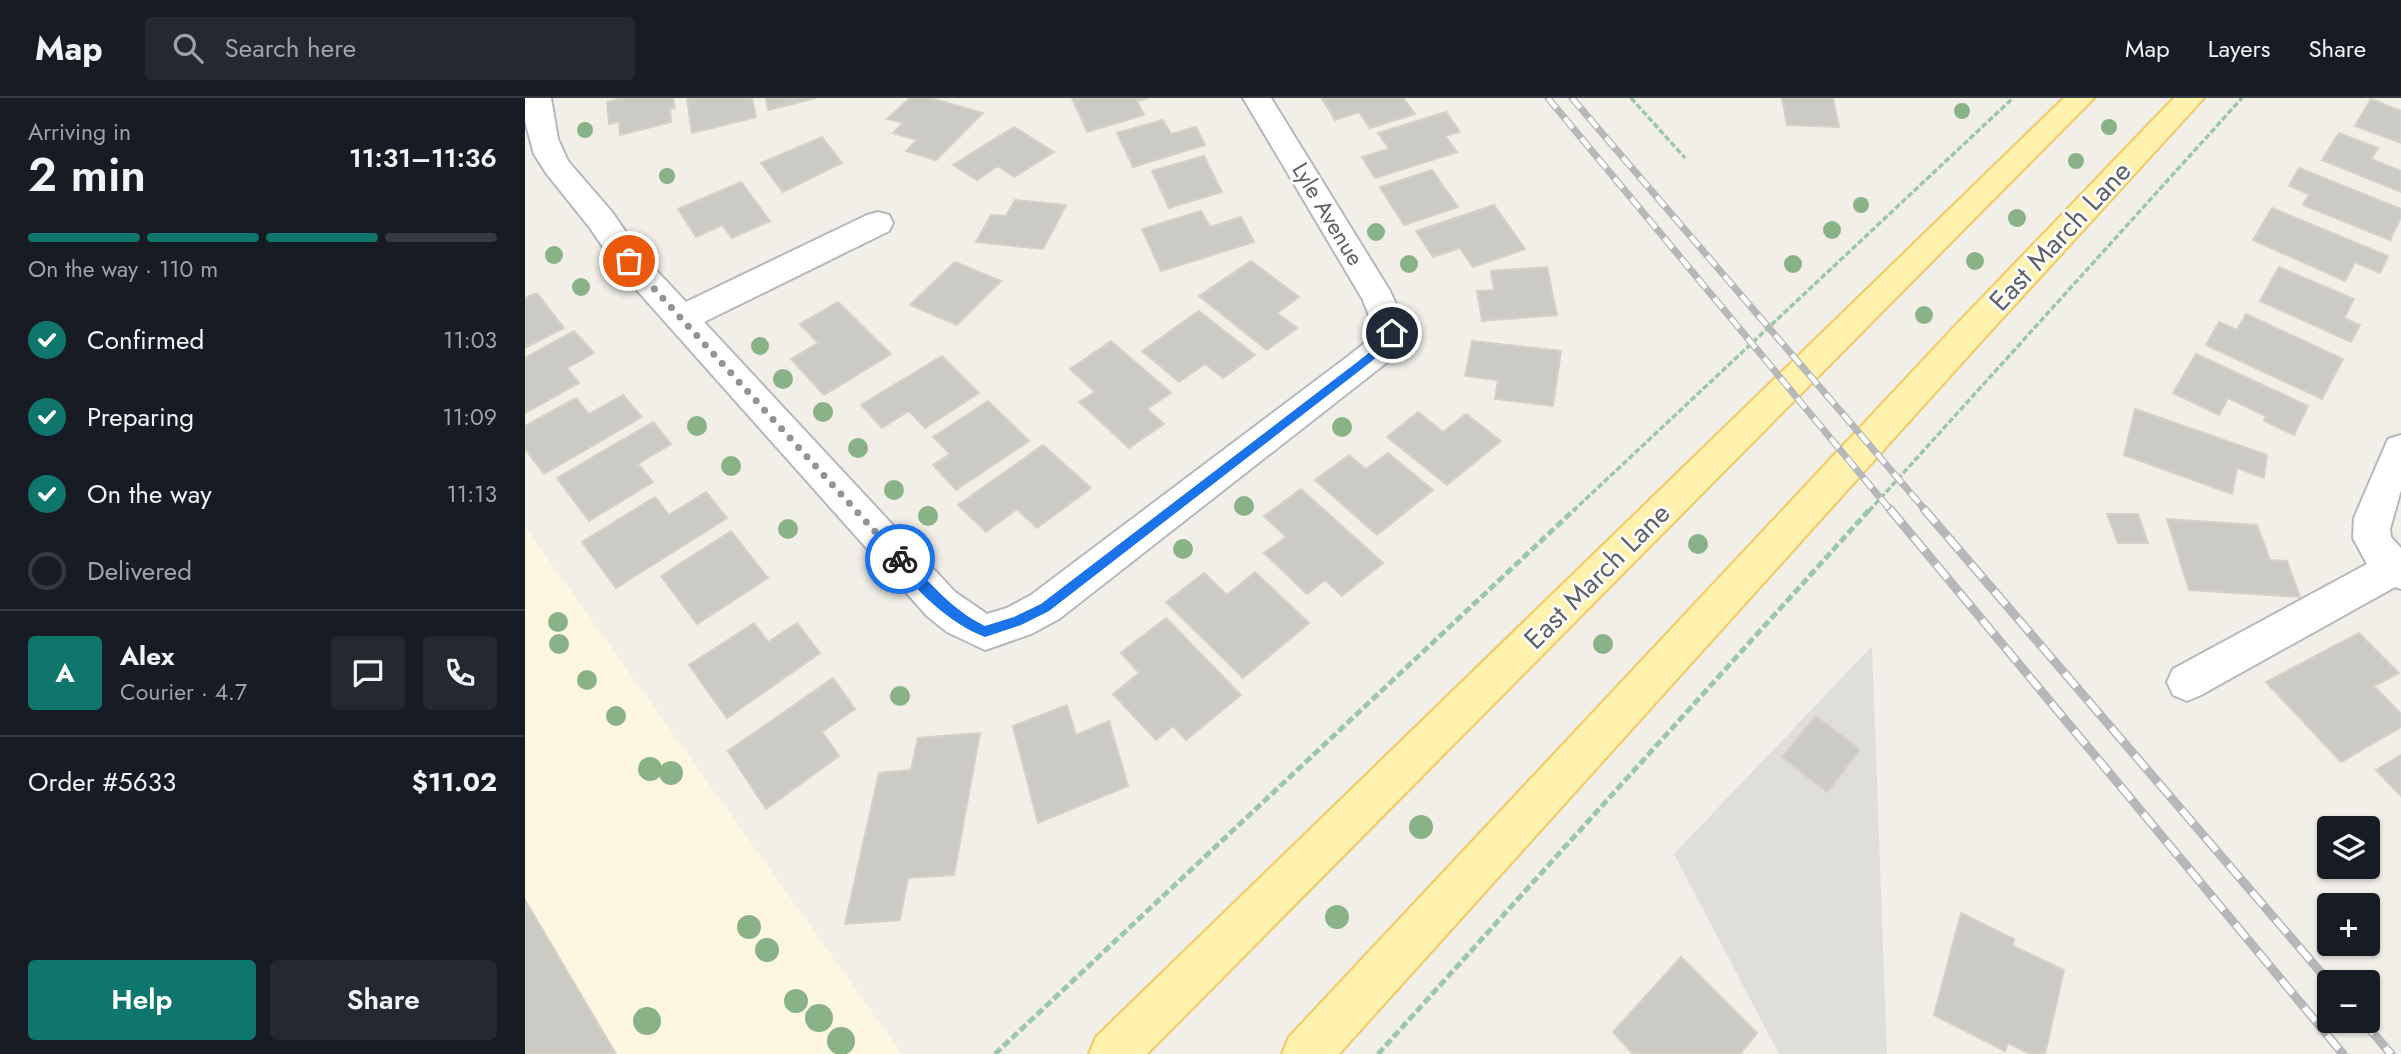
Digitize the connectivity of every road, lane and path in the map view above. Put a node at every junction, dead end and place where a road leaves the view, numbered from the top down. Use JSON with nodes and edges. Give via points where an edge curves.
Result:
{"nodes":[{"id":1,"x":537,"y":98,"type":"edge"},
{"id":2,"x":1257,"y":98,"type":"edge"},
{"id":3,"x":1631,"y":98,"type":"edge"},
{"id":4,"x":2013,"y":98,"type":"edge"},
{"id":5,"x":2080,"y":98,"type":"edge"},
{"id":6,"x":2190,"y":98,"type":"edge"},
{"id":7,"x":2242,"y":98,"type":"edge"},
{"id":8,"x":1685,"y":158,"type":"dead end"},
{"id":9,"x":878,"y":223,"type":"dead end"},
{"id":10,"x":681,"y":320,"type":"junction"},
{"id":11,"x":2401,"y":449,"type":"edge"},
{"id":12,"x":2390,"y":559,"type":"edge"},
{"id":13,"x":2187,"y":682,"type":"dead end"},
{"id":14,"x":995,"y":1054,"type":"edge"},
{"id":15,"x":1114,"y":1054,"type":"edge"},
{"id":16,"x":1306,"y":1054,"type":"edge"},
{"id":17,"x":1378,"y":1054,"type":"edge"}],
"edges":[{"from":1,"to":10,"type":"street","via":[[543,140],[557,170]]},
{"from":2,"to":10,"type":"street","name":"Lyle Avenue","via":[[1379,299],[1392,333],[1359,366],[1045,607],[1017,622],[985,632],[941,604]]},
{"from":3,"to":8,"type":"path"},
{"from":4,"to":14,"type":"path"},
{"from":5,"to":15,"type":"main road","name":"East March Lane"},
{"from":6,"to":16,"type":"main road","name":"East March Lane"},
{"from":7,"to":17,"type":"path"},
{"from":9,"to":10,"type":"street"},
{"from":11,"to":12,"type":"street","via":[[2371,524]]},
{"from":12,"to":13,"type":"street"}]}
